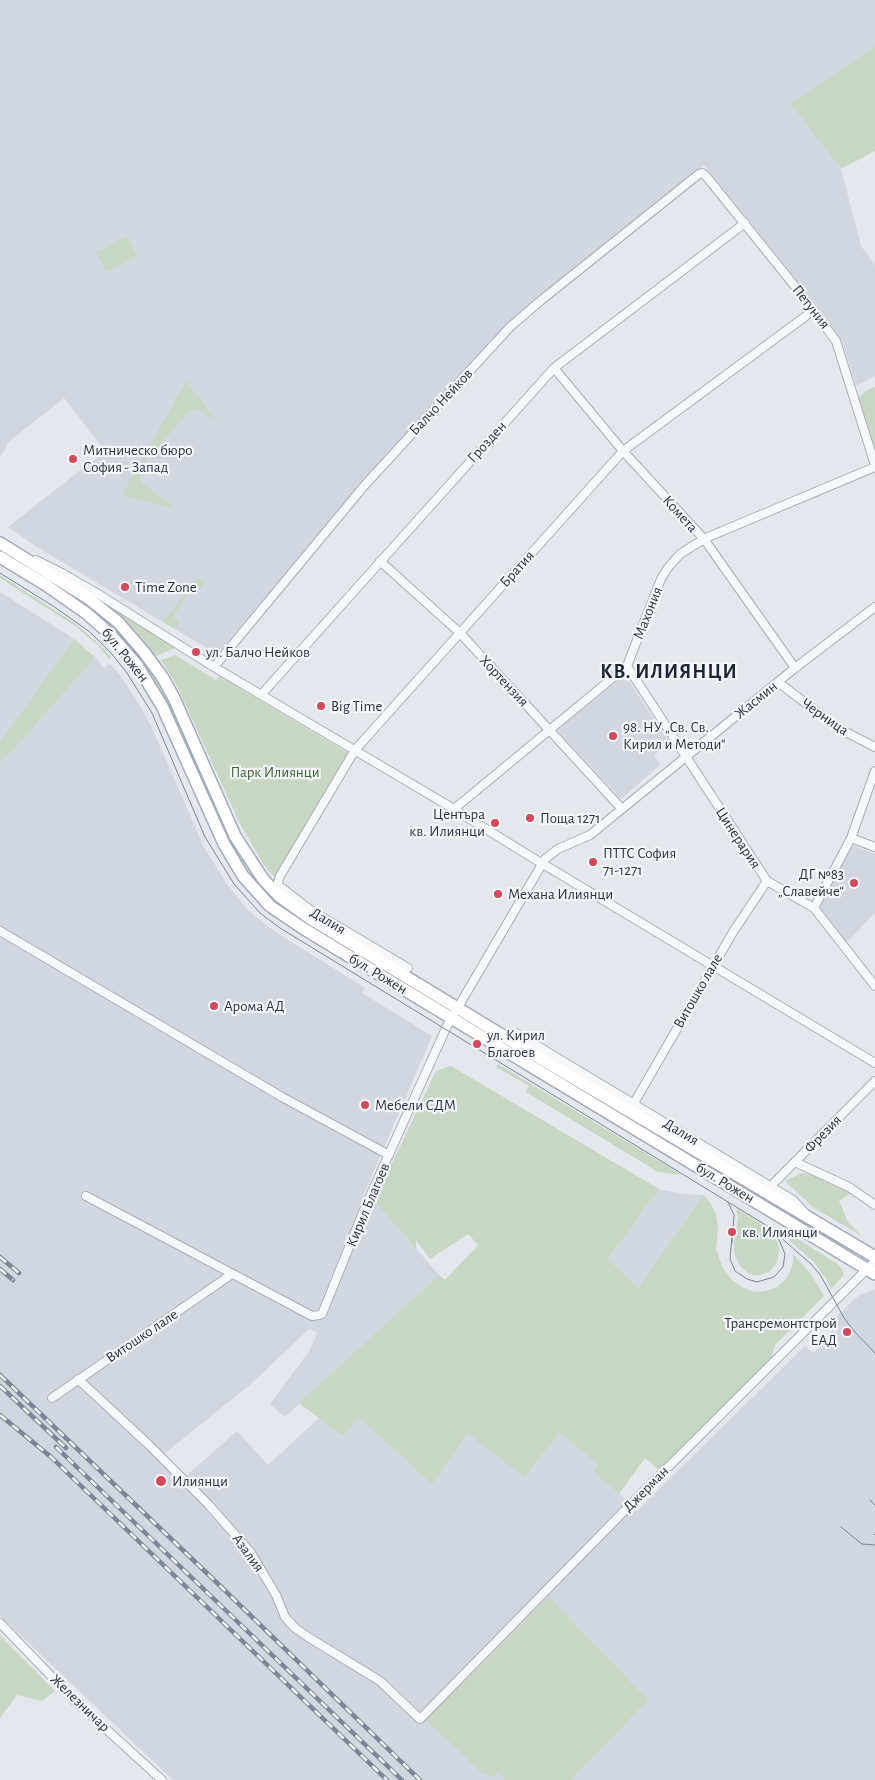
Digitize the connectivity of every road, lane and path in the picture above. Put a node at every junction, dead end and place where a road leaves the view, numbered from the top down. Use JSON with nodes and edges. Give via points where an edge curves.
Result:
{"nodes":[{"id":1,"x":702,"y":173,"type":"joint"},
{"id":2,"x":744,"y":223,"type":"junction"},
{"id":3,"x":814,"y":310,"type":"junction"},
{"id":4,"x":554,"y":368,"type":"junction"},
{"id":5,"x":623,"y":451,"type":"junction"},
{"id":6,"x":875,"y":466,"type":"edge"},
{"id":7,"x":704,"y":539,"type":"junction"},
{"id":8,"x":3,"y":544,"type":"edge"},
{"id":9,"x":0,"y":557,"type":"edge"},
{"id":10,"x":380,"y":561,"type":"junction"},
{"id":11,"x":875,"y":607,"type":"edge"},
{"id":12,"x":460,"y":633,"type":"junction"},
{"id":13,"x":214,"y":666,"type":"junction"},
{"id":14,"x":627,"y":666,"type":"junction"},
{"id":15,"x":795,"y":668,"type":"junction"},
{"id":16,"x":778,"y":682,"type":"junction"},
{"id":17,"x":261,"y":695,"type":"junction"},
{"id":18,"x":549,"y":730,"type":"junction"},
{"id":19,"x":875,"y":747,"type":"edge"},
{"id":20,"x":355,"y":750,"type":"junction"},
{"id":21,"x":686,"y":758,"type":"junction"},
{"id":22,"x":875,"y":771,"type":"edge"},
{"id":23,"x":454,"y":809,"type":"junction"},
{"id":24,"x":622,"y":809,"type":"junction"},
{"id":25,"x":851,"y":838,"type":"junction"},
{"id":26,"x":875,"y":847,"type":"edge"},
{"id":27,"x":542,"y":863,"type":"junction"},
{"id":28,"x":278,"y":882,"type":"joint"},
{"id":29,"x":767,"y":882,"type":"junction"},
{"id":30,"x":814,"y":908,"type":"junction"},
{"id":31,"x":0,"y":931,"type":"edge"},
{"id":32,"x":382,"y":957,"type":"junction"},
{"id":33,"x":713,"y":965,"type":"junction"},
{"id":34,"x":408,"y":968,"type":"dead end"},
{"id":35,"x":875,"y":986,"type":"edge"},
{"id":36,"x":457,"y":1006,"type":"junction"},
{"id":37,"x":451,"y":1018,"type":"junction"},
{"id":38,"x":516,"y":1033,"type":"dead end"},
{"id":39,"x":541,"y":1053,"type":"junction"},
{"id":40,"x":875,"y":1063,"type":"edge"},
{"id":41,"x":875,"y":1081,"type":"edge"},
{"id":42,"x":634,"y":1103,"type":"junction"},
{"id":43,"x":389,"y":1155,"type":"junction"},
{"id":44,"x":795,"y":1162,"type":"junction"},
{"id":45,"x":771,"y":1186,"type":"junction"},
{"id":46,"x":86,"y":1196,"type":"dead end"},
{"id":47,"x":875,"y":1205,"type":"edge"},
{"id":48,"x":814,"y":1221,"type":"junction"},
{"id":49,"x":875,"y":1256,"type":"edge"},
{"id":50,"x":872,"y":1268,"type":"edge"},
{"id":51,"x":232,"y":1274,"type":"junction"},
{"id":52,"x":78,"y":1379,"type":"junction"},
{"id":53,"x":52,"y":1398,"type":"dead end"},
{"id":54,"x":0,"y":1623,"type":"edge"},
{"id":55,"x":420,"y":1718,"type":"joint"},
{"id":56,"x":162,"y":1780,"type":"edge"}],
"edges":[{"from":1,"to":2,"type":"street","name":"Петуния"},
{"from":1,"to":13,"type":"street","name":"Балчо Нейков","via":[[510,328],[364,486]]},
{"from":2,"to":3,"type":"street","name":"Петуния"},
{"from":2,"to":4,"type":"street","name":"Грозден"},
{"from":3,"to":5,"type":"street","name":"Братия"},
{"from":3,"to":6,"type":"street","name":"Петуния","via":[[838,345]]},
{"from":4,"to":5,"type":"street","name":"Комета"},
{"from":4,"to":10,"type":"street","name":"Грозден"},
{"from":5,"to":7,"type":"street","name":"Комета"},
{"from":5,"to":12,"type":"street","name":"Братия"},
{"from":6,"to":7,"type":"street","name":"Махония"},
{"from":7,"to":14,"type":"street","name":"Махония","via":[[680,554],[667,569]]},
{"from":7,"to":15,"type":"street","name":"Комета"},
{"from":8,"to":13,"type":"street","name":"бул. Рожен","via":[[71,578]]},
{"from":8,"to":32,"type":"main road","name":"бул. Рожен","via":[[88,598],[118,622],[144,652],[174,698],[235,836],[272,890],[306,915]]},
{"from":9,"to":37,"type":"main road","name":"бул. Рожен","via":[[86,613],[137,665],[162,706],[224,844],[243,876],[262,898],[304,929]]},
{"from":10,"to":12,"type":"street","name":"Хортензия"},
{"from":10,"to":17,"type":"street","name":"Грозден"},
{"from":11,"to":15,"type":"street","name":"Жасмин"},
{"from":12,"to":18,"type":"street","name":"Хортензия"},
{"from":12,"to":20,"type":"street","name":"Братия"},
{"from":13,"to":17,"type":"street","name":"бул. Рожен"},
{"from":14,"to":18,"type":"street","name":"Махония"},
{"from":14,"to":21,"type":"street","name":"Цинерария"},
{"from":15,"to":16,"type":"street","name":"Жасмин"},
{"from":16,"to":19,"type":"street","name":"Черница","via":[[838,728]]},
{"from":16,"to":21,"type":"street","name":"Жасмин"},
{"from":17,"to":20,"type":"street","name":"бул. Рожен"},
{"from":18,"to":23,"type":"street","name":"Махония"},
{"from":18,"to":24,"type":"street","name":"Хортензия"},
{"from":20,"to":23,"type":"street","name":"бул. Рожен"},
{"from":20,"to":28,"type":"street","name":"Братия"},
{"from":21,"to":24,"type":"street","name":"Жасмин"},
{"from":21,"to":29,"type":"street","name":"Цинерария"},
{"from":22,"to":25,"type":"street"},
{"from":23,"to":27,"type":"street","name":"бул. Рожен"},
{"from":24,"to":27,"type":"street","name":"Жасмин","via":[[590,835],[550,853]]},
{"from":25,"to":26,"type":"street"},
{"from":25,"to":30,"type":"street"},
{"from":27,"to":33,"type":"street","name":"бул. Рожен"},
{"from":27,"to":36,"type":"street","name":"Кирил Благоев"},
{"from":28,"to":32,"type":"street","name":"Далия","via":[[282,889],[309,909]]},
{"from":29,"to":30,"type":"street","name":"Цинерария"},
{"from":29,"to":33,"type":"street","name":"Витошко лале"},
{"from":30,"to":35,"type":"street","name":"Цинерария"},
{"from":31,"to":43,"type":"street","via":[[282,1097]]},
{"from":32,"to":34,"type":"street","name":"Далия"},
{"from":32,"to":36,"type":"main road","name":"бул. Рожен"},
{"from":33,"to":40,"type":"street","name":"бул. Рожен"},
{"from":33,"to":42,"type":"street","name":"Витошко лале"},
{"from":36,"to":37,"type":"street","name":"Кирил Благоев"},
{"from":36,"to":39,"type":"main road","name":"бул. Рожен"},
{"from":37,"to":43,"type":"street","name":"Кирил Благоев"},
{"from":37,"to":50,"type":"main road","name":"бул. Рожен"},
{"from":38,"to":39,"type":"street","name":"Далия"},
{"from":39,"to":42,"type":"street","name":"Далия"},
{"from":39,"to":48,"type":"main road","name":"бул. Рожен"},
{"from":41,"to":44,"type":"street","name":"Фрезия"},
{"from":42,"to":45,"type":"street","name":"Далия"},
{"from":43,"to":51,"type":"street","name":"Кирил Благоев","via":[[322,1314],[312,1316]]},
{"from":44,"to":45,"type":"street","name":"Фрезия"},
{"from":44,"to":47,"type":"street","via":[[849,1187]]},
{"from":45,"to":48,"type":"street","name":"Далия","via":[[793,1200]]},
{"from":46,"to":51,"type":"street","name":"Кирил Благоев"},
{"from":48,"to":49,"type":"main road","name":"бул. Рожен"},
{"from":50,"to":55,"type":"street","name":"Джерман"},
{"from":51,"to":52,"type":"street","name":"Витошко лале"},
{"from":52,"to":53,"type":"street","name":"Витошко лале"},
{"from":52,"to":55,"type":"street","name":"Азалия","via":[[208,1504],[251,1553],[285,1617],[295,1628],[380,1681]]},
{"from":54,"to":56,"type":"street","name":"Железничар","via":[[74,1700]]}]}
